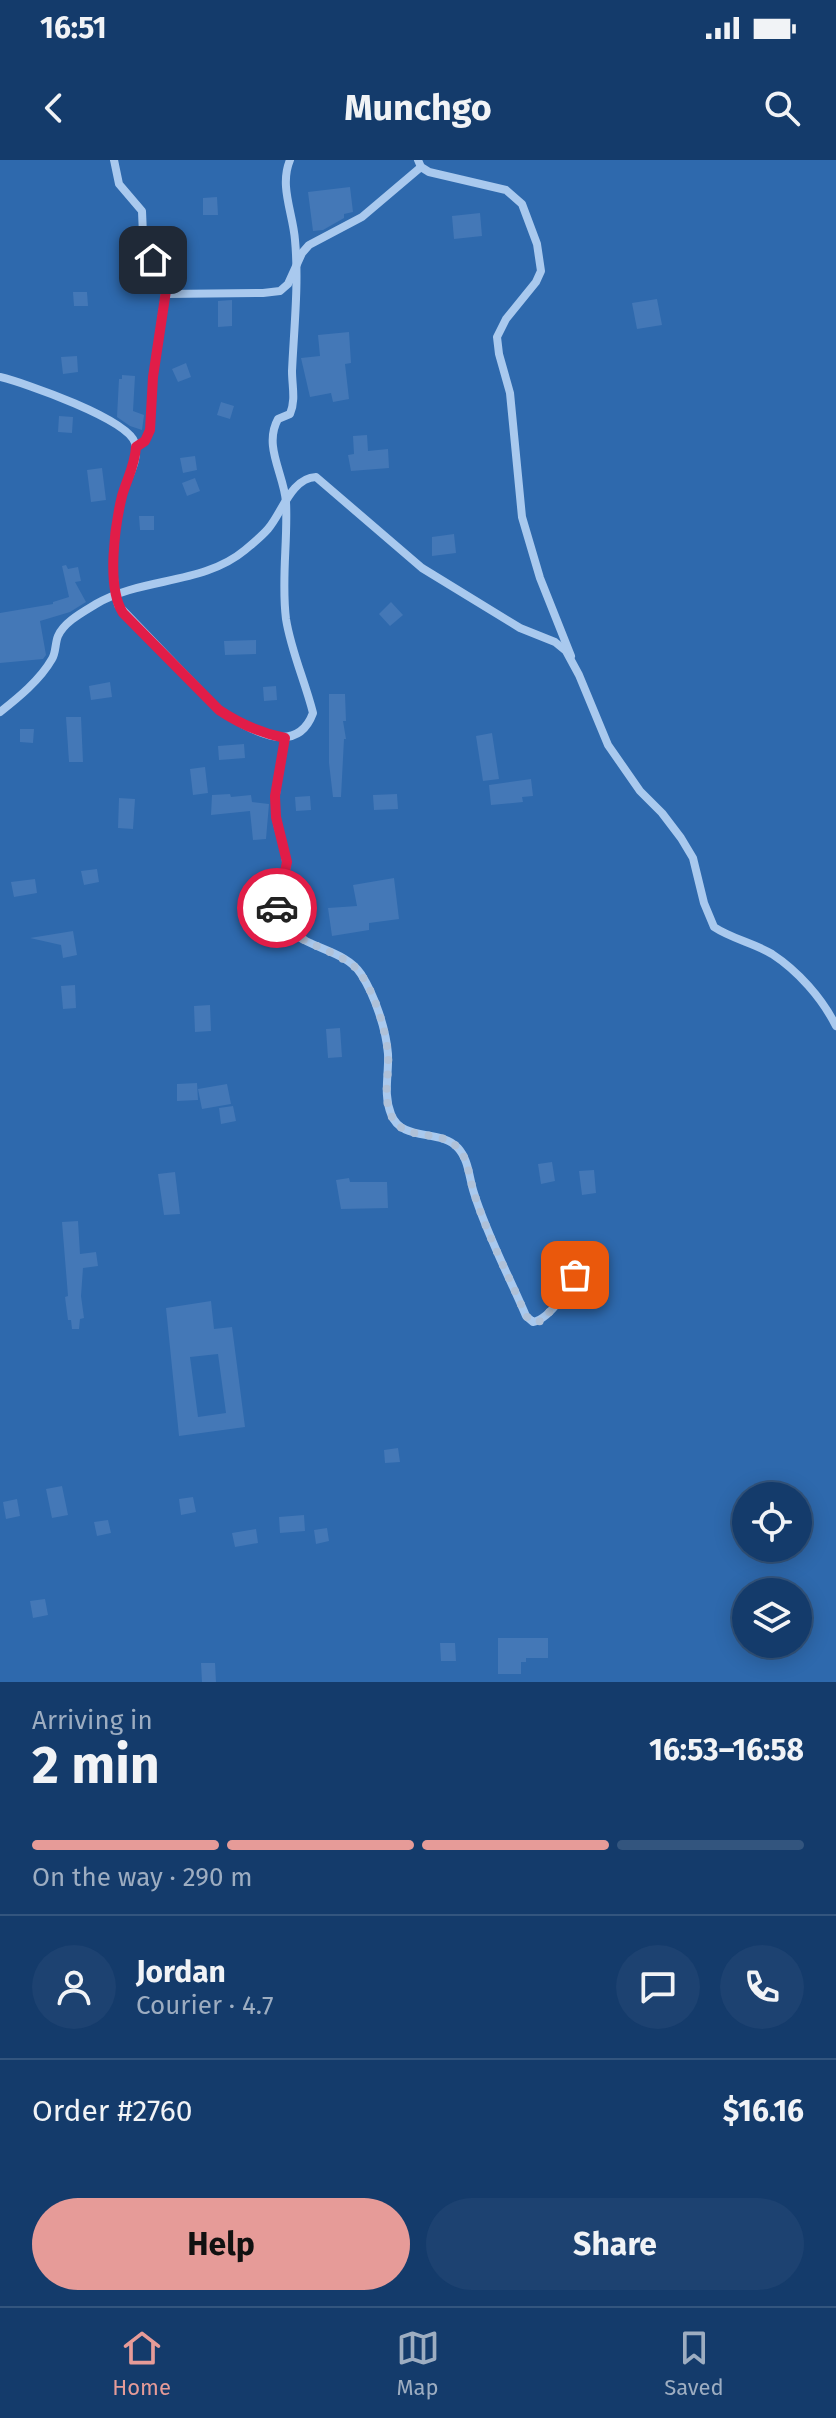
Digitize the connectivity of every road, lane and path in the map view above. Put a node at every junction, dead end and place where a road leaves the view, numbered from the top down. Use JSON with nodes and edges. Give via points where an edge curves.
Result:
{"nodes":[{"id":1,"x":114,"y":160,"type":"edge"},
{"id":2,"x":290,"y":160,"type":"edge"},
{"id":3,"x":420,"y":164,"type":"edge"},
{"id":4,"x":296,"y":269,"type":"junction"},
{"id":5,"x":165,"y":294,"type":"junction"},
{"id":6,"x":0,"y":377,"type":"edge"},
{"id":7,"x":136,"y":447,"type":"junction"},
{"id":8,"x":286,"y":500,"type":"junction"},
{"id":9,"x":115,"y":595,"type":"junction"},
{"id":10,"x":579,"y":675,"type":"junction"},
{"id":11,"x":0,"y":712,"type":"edge"},
{"id":12,"x":285,"y":738,"type":"junction"},
{"id":13,"x":836,"y":1026,"type":"edge"},
{"id":14,"x":589,"y":1252,"type":"dead end"}],
"edges":[{"from":1,"to":5,"type":"street","via":[[119,184],[142,211],[145,246],[167,284]]},
{"from":2,"to":4,"type":"street","via":[[287,198]]},
{"from":3,"to":4,"type":"street","via":[[362,217],[309,245]]},
{"from":3,"to":10,"type":"street","via":[[429,172],[506,190],[522,204],[537,244],[541,271],[497,337],[510,393],[522,517]]},
{"from":4,"to":5,"type":"street","via":[[288,284],[271,293]]},
{"from":4,"to":8,"type":"street","via":[[294,405],[290,414],[278,419],[271,438]]},
{"from":5,"to":7,"type":"street","via":[[150,430]]},
{"from":6,"to":7,"type":"street","via":[[32,385],[114,423],[129,433]]},
{"from":7,"to":9,"type":"street","via":[[117,527]]},
{"from":8,"to":9,"type":"street","via":[[267,530],[211,570]]},
{"from":8,"to":10,"type":"street","via":[[309,477],[322,480],[422,568],[520,628],[555,642]]},
{"from":8,"to":12,"type":"street","via":[[285,614],[313,713],[301,732]]},
{"from":9,"to":11,"type":"street","via":[[66,624],[52,659]]},
{"from":9,"to":12,"type":"street","via":[[123,613],[219,710],[251,728]]},
{"from":10,"to":13,"type":"street","via":[[608,745],[693,858],[714,927],[791,968]]},
{"from":12,"to":14,"type":"street","via":[[275,796],[287,862],[277,914],[318,948],[349,960],[371,991],[386,1040],[391,1116],[401,1129],[446,1139],[458,1147],[526,1316],[533,1322],[543,1321],[551,1311]]}]}
